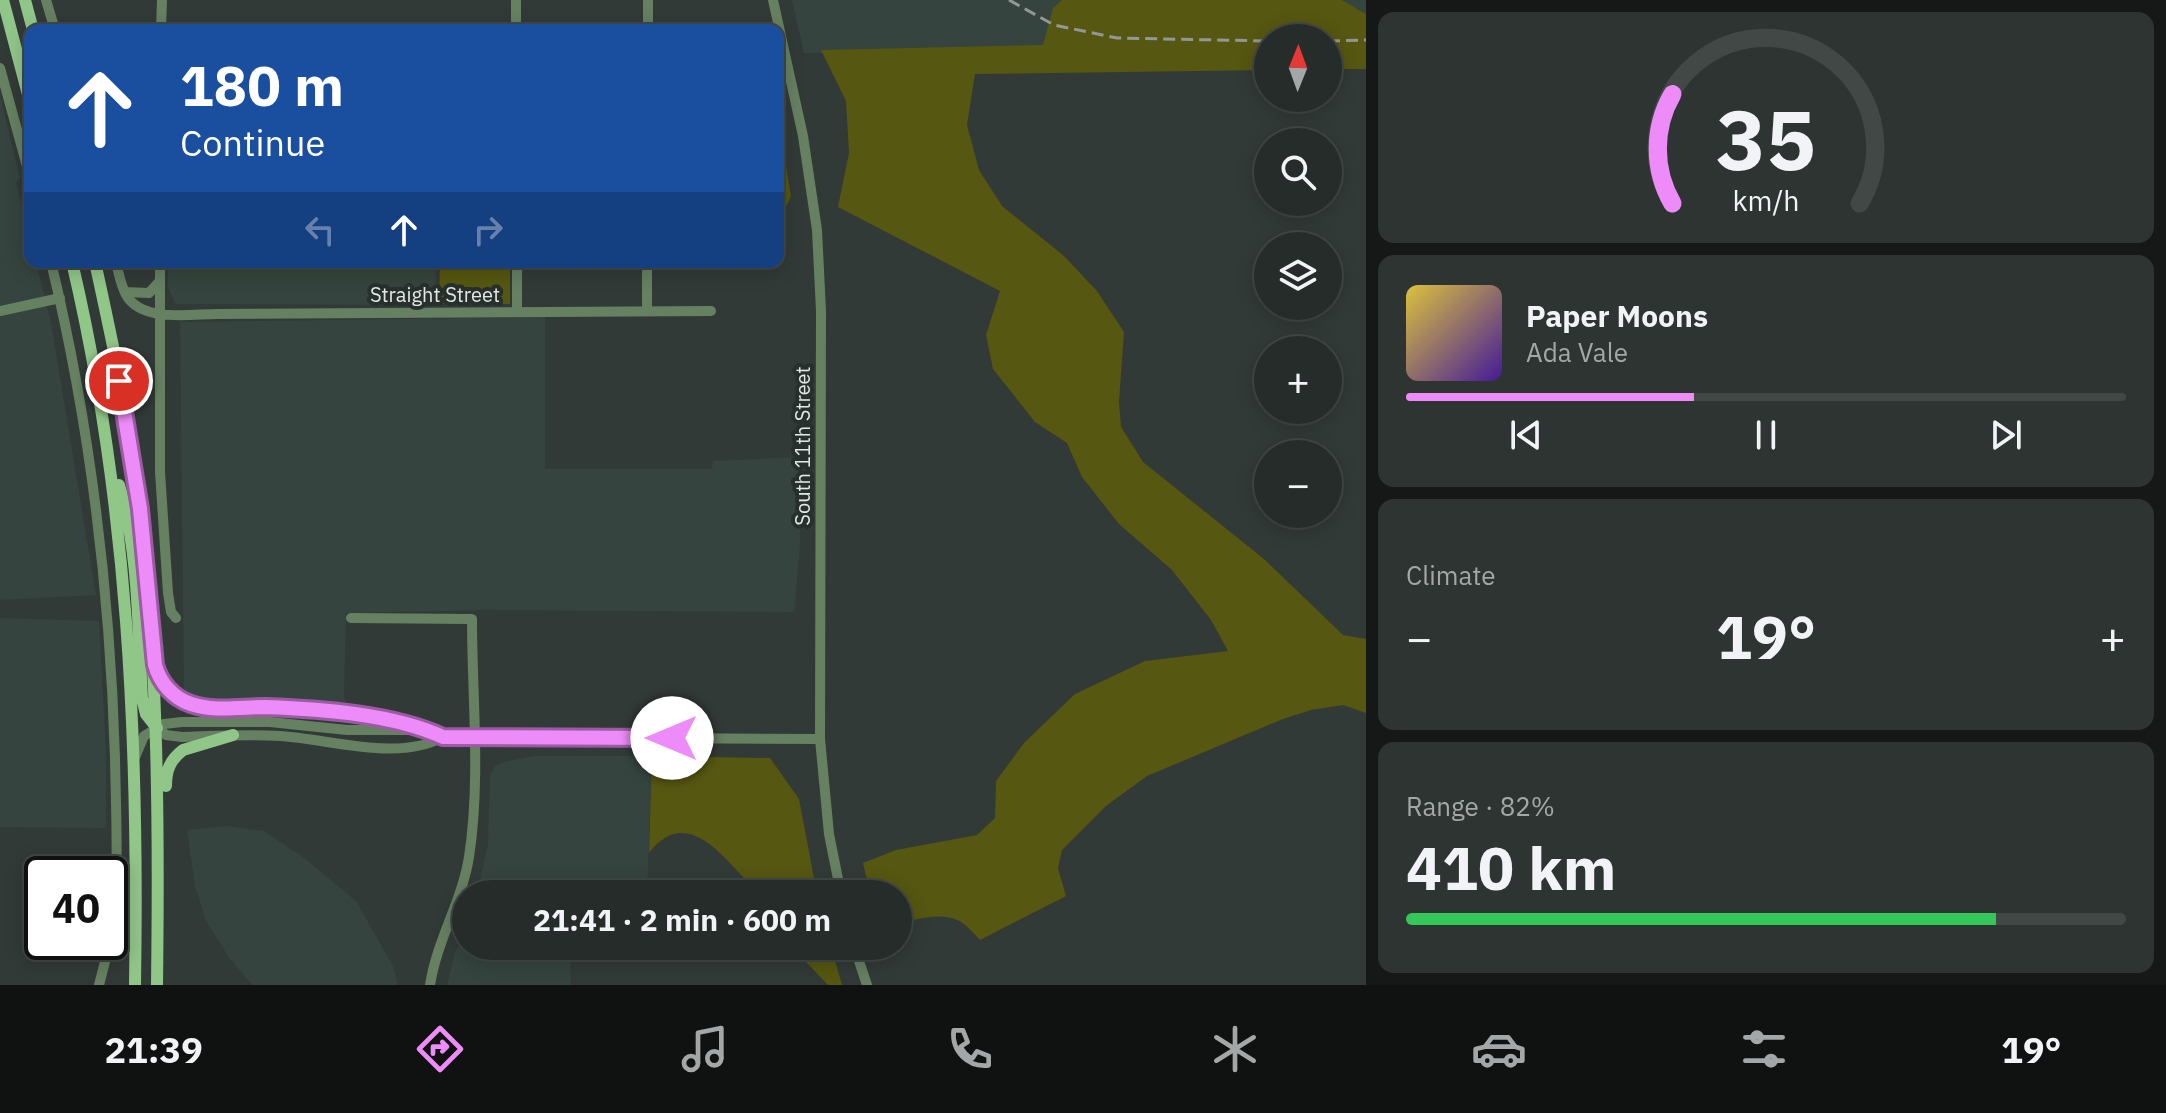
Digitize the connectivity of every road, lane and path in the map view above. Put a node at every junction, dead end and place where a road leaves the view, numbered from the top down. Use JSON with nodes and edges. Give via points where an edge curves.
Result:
{"nodes":[{"id":1,"x":3,"y":0,"type":"edge"},
{"id":2,"x":25,"y":0,"type":"edge"},
{"id":3,"x":46,"y":0,"type":"edge"},
{"id":4,"x":162,"y":0,"type":"edge"},
{"id":5,"x":516,"y":0,"type":"edge"},
{"id":6,"x":648,"y":0,"type":"edge"},
{"id":7,"x":773,"y":0,"type":"edge"},
{"id":8,"x":31,"y":24,"type":"edge"},
{"id":9,"x":53,"y":24,"type":"edge"},
{"id":10,"x":161,"y":24,"type":"edge"},
{"id":11,"x":516,"y":24,"type":"edge"},
{"id":12,"x":648,"y":24,"type":"edge"},
{"id":13,"x":778,"y":24,"type":"edge"},
{"id":14,"x":784,"y":52,"type":"edge"},
{"id":15,"x":0,"y":68,"type":"edge"},
{"id":16,"x":24,"y":79,"type":"edge"},
{"id":17,"x":0,"y":116,"type":"edge"},
{"id":18,"x":13,"y":116,"type":"junction"},
{"id":19,"x":24,"y":155,"type":"edge"},
{"id":20,"x":52,"y":268,"type":"edge"},
{"id":21,"x":73,"y":268,"type":"edge"},
{"id":22,"x":96,"y":268,"type":"edge"},
{"id":23,"x":118,"y":268,"type":"edge"},
{"id":24,"x":160,"y":268,"type":"edge"},
{"id":25,"x":517,"y":268,"type":"edge"},
{"id":26,"x":647,"y":268,"type":"edge"},
{"id":27,"x":160,"y":280,"type":"junction"},
{"id":28,"x":125,"y":292,"type":"junction"},
{"id":29,"x":60,"y":298,"type":"junction"},
{"id":30,"x":0,"y":311,"type":"edge"},
{"id":31,"x":647,"y":311,"type":"junction"},
{"id":32,"x":711,"y":311,"type":"dead end"},
{"id":33,"x":517,"y":312,"type":"junction"},
{"id":34,"x":161,"y":313,"type":"junction"},
{"id":35,"x":108,"y":450,"type":"junction"},
{"id":36,"x":176,"y":618,"type":"dead end"},
{"id":37,"x":351,"y":618,"type":"dead end"},
{"id":38,"x":153,"y":655,"type":"junction"},
{"id":39,"x":157,"y":728,"type":"junction"},
{"id":40,"x":427,"y":730,"type":"junction"},
{"id":41,"x":233,"y":735,"type":"junction"},
{"id":42,"x":443,"y":737,"type":"junction"},
{"id":43,"x":475,"y":738,"type":"junction"},
{"id":44,"x":820,"y":739,"type":"junction"},
{"id":45,"x":135,"y":757,"type":"junction"},
{"id":46,"x":115,"y":856,"type":"edge"},
{"id":47,"x":838,"y":880,"type":"edge"},
{"id":48,"x":105,"y":960,"type":"edge"},
{"id":49,"x":859,"y":960,"type":"edge"},
{"id":50,"x":157,"y":961,"type":"junction"},
{"id":51,"x":135,"y":983,"type":"edge"},
{"id":52,"x":99,"y":985,"type":"edge"},
{"id":53,"x":157,"y":985,"type":"edge"},
{"id":54,"x":430,"y":985,"type":"edge"},
{"id":55,"x":867,"y":985,"type":"edge"}],
"edges":[{"from":1,"to":16,"type":"main road"},
{"from":2,"to":8,"type":"main road"},
{"from":3,"to":9,"type":"street"},
{"from":4,"to":10,"type":"street"},
{"from":5,"to":11,"type":"street"},
{"from":6,"to":12,"type":"street"},
{"from":7,"to":13,"type":"street","name":"South 11th Street"},
{"from":14,"to":44,"type":"street","name":"South 11th Street","via":[[807,160],[819,266]]},
{"from":15,"to":18,"type":"street"},
{"from":17,"to":18,"type":"street"},
{"from":18,"to":19,"type":"street"},
{"from":20,"to":29,"type":"street"},
{"from":21,"to":35,"type":"main road"},
{"from":22,"to":38,"type":"main road","via":[[140,509]]},
{"from":23,"to":28,"type":"street"},
{"from":24,"to":27,"type":"street"},
{"from":25,"to":33,"type":"street"},
{"from":26,"to":31,"type":"street"},
{"from":27,"to":28,"type":"street","via":[[149,293]]},
{"from":27,"to":34,"type":"street"},
{"from":28,"to":34,"type":"street","via":[[141,308]]},
{"from":29,"to":30,"type":"street"},
{"from":29,"to":46,"type":"street","via":[[104,568]]},
{"from":31,"to":32,"type":"street","name":"Straight Street"},
{"from":31,"to":33,"type":"street","name":"Straight Street"},
{"from":33,"to":34,"type":"street","name":"Straight Street"},
{"from":34,"to":36,"type":"street","via":[[162,518],[171,612]]},
{"from":35,"to":39,"type":"main road","via":[[127,509],[142,698]]},
{"from":35,"to":45,"type":"main road","via":[[124,575]]},
{"from":37,"to":43,"type":"street","via":[[472,619]]},
{"from":38,"to":39,"type":"main road"},
{"from":38,"to":40,"type":"main road","via":[[162,682],[193,705],[295,709]]},
{"from":39,"to":40,"type":"street","via":[[182,722],[248,722]]},
{"from":39,"to":41,"type":"street","via":[[182,737]]},
{"from":39,"to":45,"type":"street","via":[[144,736]]},
{"from":39,"to":50,"type":"main road"},
{"from":40,"to":42,"type":"street"},
{"from":41,"to":42,"type":"street","via":[[392,747],[424,747]]},
{"from":41,"to":50,"type":"main road","via":[[183,750],[169,764],[164,925]]},
{"from":42,"to":43,"type":"street"},
{"from":43,"to":44,"type":"street"},
{"from":43,"to":54,"type":"street","via":[[469,859]]},
{"from":44,"to":47,"type":"street","name":"South 11th Street"},
{"from":45,"to":51,"type":"main road"},
{"from":48,"to":52,"type":"street"},
{"from":49,"to":55,"type":"street"},
{"from":50,"to":53,"type":"main road"}]}
